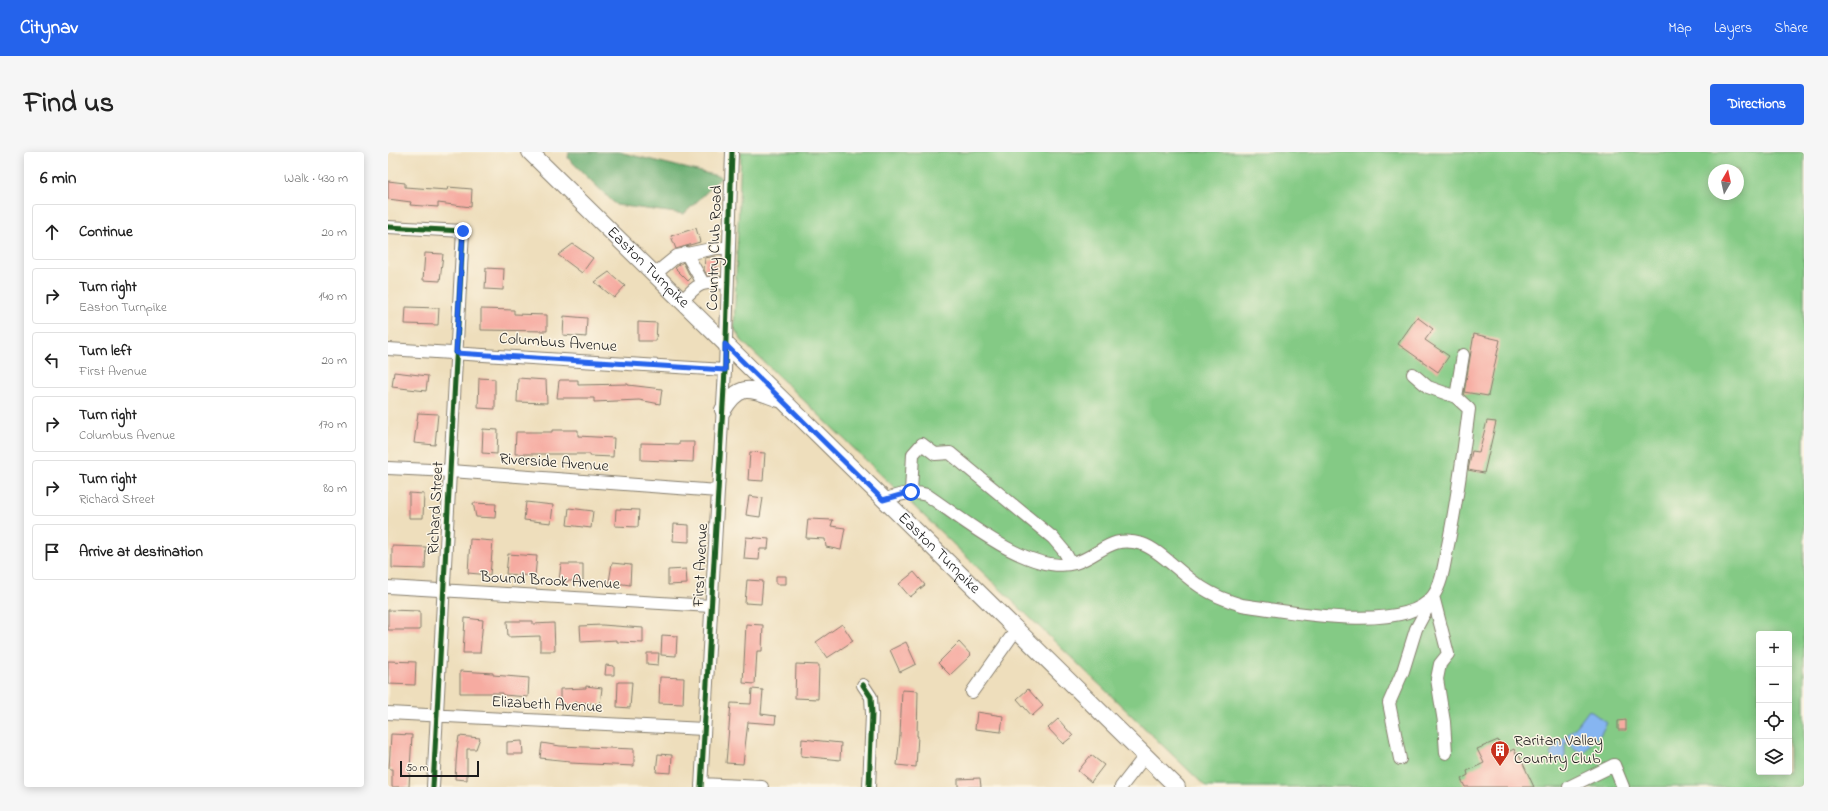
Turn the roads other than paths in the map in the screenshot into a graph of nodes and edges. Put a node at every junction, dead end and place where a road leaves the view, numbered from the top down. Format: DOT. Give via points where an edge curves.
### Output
graph roads {
  1 [pos="530,152"];
  2 [pos="732,152"];
  3 [pos="388,227"];
  4 [pos="728,248"];
  5 [pos="686,253"];
  6 [pos="655,274"];
  7 [pos="703,283"];
  8 [pos="727,283"];
  9 [pos="682,302"];
  10 [pos="725,344"];
  11 [pos="388,349"];
  12 [pos="456,353"];
  13 [pos="1463,355"];
  14 [pos="725,370"];
  15 [pos="1413,374"];
  16 [pos="1456,397"];
  17 [pos="782,400"];
  18 [pos="723,410"];
  19 [pos="388,468"];
  20 [pos="451,471"];
  21 [pos="718,491"];
  22 [pos="911,492"];
  23 [pos="883,500"];
  24 [pos="1071,563"];
  25 [pos="388,587"];
  26 [pos="444,590"];
  27 [pos="1433,596"];
  28 [pos="711,606"];
  29 [pos="1016,630"];
  30 [pos="863,685"];
  31 [pos="972,692"];
  32 [pos="388,713"];
  33 [pos="436,716"];
  34 [pos="704,729"];
  35 [pos="1446,753"];
  36 [pos="1145,756"];
  37 [pos="1400,759"];
  38 [pos="701,785"];
  39 [pos="432,787"];
  40 [pos="762,787"];
  41 [pos="869,787"];
  42 [pos="1121,787"];
  43 [pos="1177,787"];
  44 [pos="1569,787"];
  45 [pos="1623,787"];
  1 -- 6 [label="main road, Easton Turnpike"];
  2 -- 4 [label="street, Country Club Road"];
  3 -- 12 [label="street, Richard Street" via="463,231"];
  4 -- 5 [label="street"];
  4 -- 8 [label="street, Country Club Road"];
  5 -- 6 [label="street" via="677,256"];
  5 -- 7 [label="street"];
  6 -- 9 [label="main road, Easton Turnpike"];
  7 -- 8 [label="street"];
  7 -- 9 [label="street"];
  8 -- 10 [label="street, Country Club Road"];
  9 -- 10 [label="main road, Easton Turnpike"];
  10 -- 14 [label="street, First Avenue"];
  10 -- 17 [label="main road, Easton Turnpike"];
  11 -- 12 [label="street, Columbus Avenue"];
  12 -- 14 [label="street, Columbus Avenue"];
  12 -- 20 [label="street, Richard Street"];
  13 -- 16 [label="street"];
  14 -- 18 [label="street, First Avenue"];
  15 -- 16 [label="street" via="1428,387"];
  16 -- 27 [label="street" via="1470,409 1453,525 1443,570"];
  17 -- 18 [label="main road" via="750,390 741,391 731,398"];
  17 -- 23 [label="main road, Easton Turnpike"];
  18 -- 21 [label="street, First Avenue"];
  19 -- 20 [label="street, Riverside Avenue"];
  20 -- 21 [label="street, Riverside Avenue"];
  20 -- 26 [label="street, Richard Street"];
  21 -- 28 [label="street, First Avenue"];
  22 -- 23 [label="street"];
  22 -- 24 [label="street" via="927,495 1020,555 1036,561"];
  22 -- 24 [label="street" via="913,454 922,444 935,454 950,453 1053,538"];
  23 -- 29 [label="main road, Easton Turnpike"];
  24 -- 27 [label="street" via="1120,541 1143,544 1200,587 1230,601 1242,605 1359,619 1386,618 1400,614 1416,608"];
  25 -- 26 [label="street, Bound Brook Avenue"];
  26 -- 28 [label="street, Bound Brook Avenue"];
  26 -- 33 [label="street, Richard Street"];
  27 -- 35 [label="street" via="1448,654 1440,664 1437,679"];
  27 -- 37 [label="street" via="1416,629 1403,671 1389,703"];
  28 -- 34 [label="street, First Avenue"];
  29 -- 31 [label="street"];
  29 -- 36 [label="main road, Easton Turnpike"];
  30 -- 41 [label="street" via="871,697 872,714"];
  32 -- 33 [label="street, Elizabeth Avenue"];
  33 -- 34 [label="street, Elizabeth Avenue"];
  33 -- 39 [label="street, Richard Street"];
  34 -- 38 [label="street, First Avenue"];
  36 -- 42 [label="street"];
  36 -- 43 [label="main road, Easton Turnpike"];
  38 -- 40 [label="street"];
  44 -- 45 [label="street" via="1614,765"];
}
